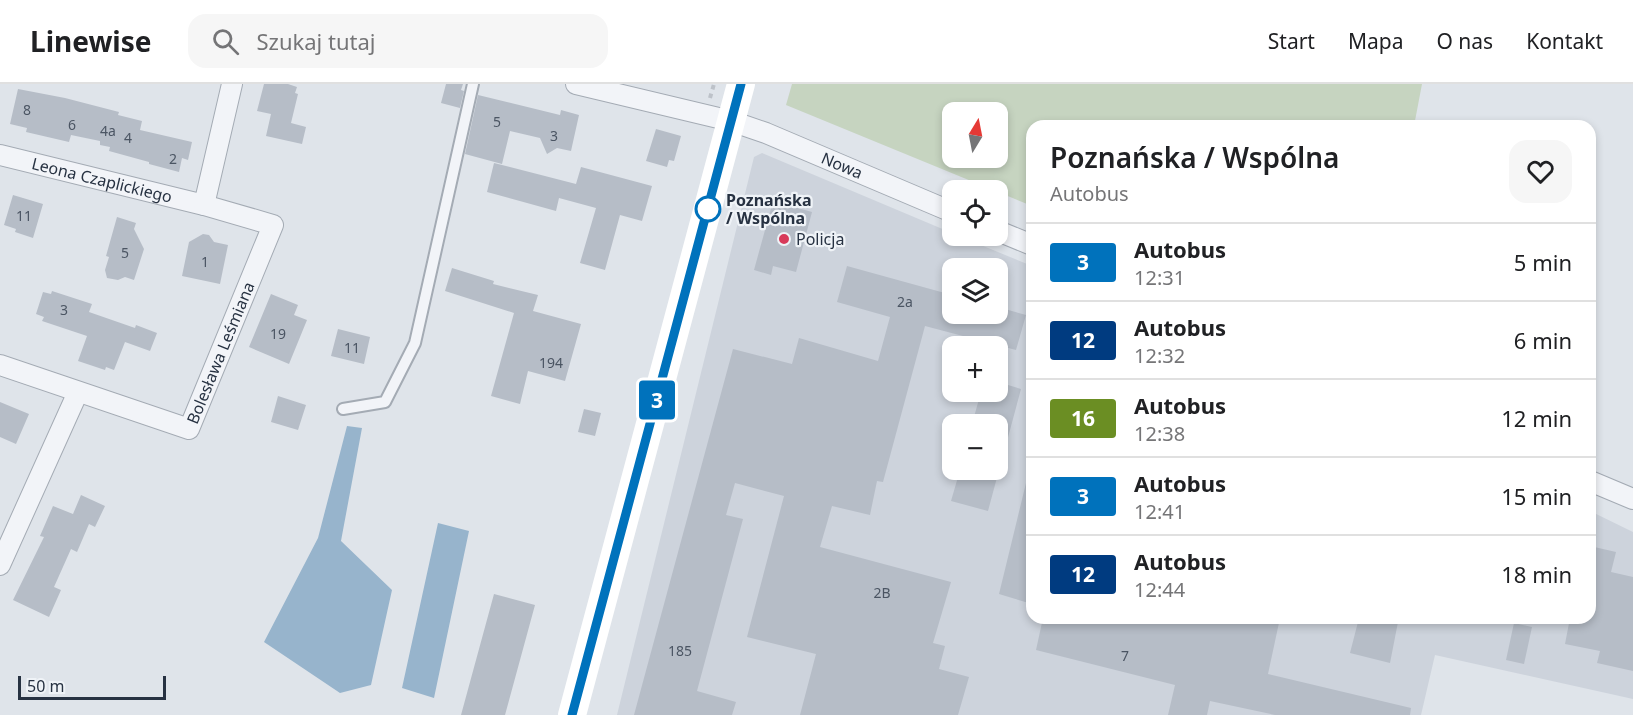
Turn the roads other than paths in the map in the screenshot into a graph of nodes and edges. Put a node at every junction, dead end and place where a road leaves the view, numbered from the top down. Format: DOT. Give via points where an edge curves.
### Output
graph roads {
  1 [pos="232,84"];
  2 [pos="473,84"];
  3 [pos="576,84"];
  4 [pos="741,84"];
  5 [pos="731,121"];
  6 [pos="0,155"];
  7 [pos="204,205"];
  8 [pos="942,208"];
  9 [pos="273,225"];
  10 [pos="1008,235"];
  11 [pos="1026,243"];
  12 [pos="0,365"];
  13 [pos="78,392"];
  14 [pos="343,409"];
  15 [pos="1596,484"];
  16 [pos="1633,499"];
  17 [pos="0,565"];
  18 [pos="572,715"];
  1 -- 7 [label="street"];
  2 -- 14 [label="lane" via="415,343 385,402"];
  3 -- 5 [label="street, Nowa"];
  4 -- 5 [label="main road"];
  5 -- 8 [label="street, Nowa"];
  5 -- 18 [label="main road"];
  6 -- 7 [label="street, Leona Czaplickiego"];
  7 -- 9 [label="street, Leona Czaplickiego"];
  9 -- 13 [label="street, Bolesława Leśmiana" via="189,429"];
  10 -- 11 [label="street"];
  12 -- 13 [label="street, Bolesława Leśmiana"];
  13 -- 17 [label="street"];
  15 -- 16 [label="street"];
}
